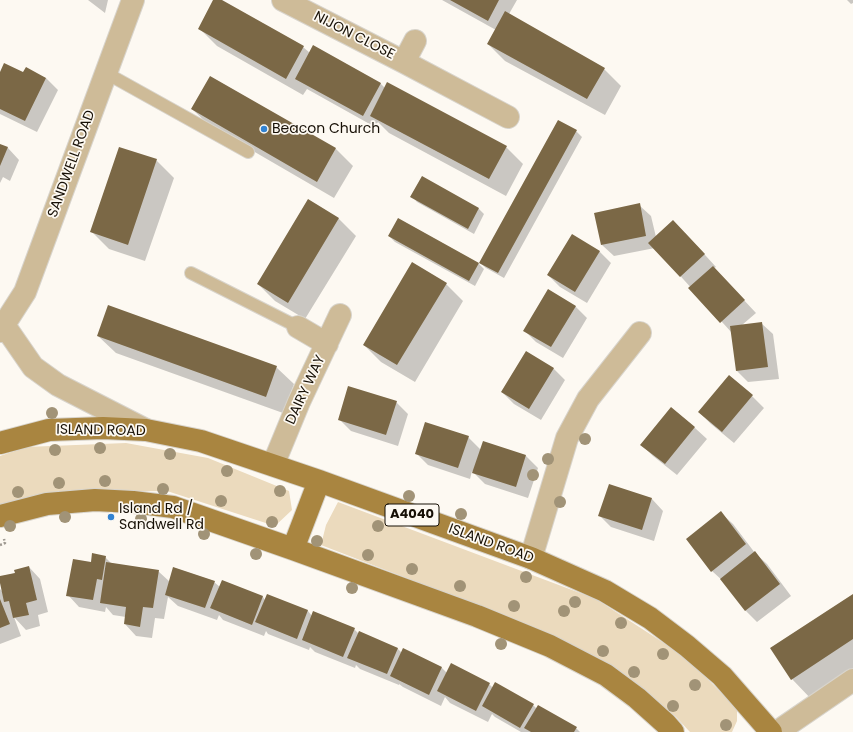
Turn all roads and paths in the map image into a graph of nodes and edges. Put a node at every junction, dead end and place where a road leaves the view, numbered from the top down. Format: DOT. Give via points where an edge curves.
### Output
graph roads {
  1 [pos="133,0"];
  2 [pos="283,0"];
  3 [pos="415,41"];
  4 [pos="404,62"];
  5 [pos="106,73"];
  6 [pos="508,117"];
  7 [pos="248,152"];
  8 [pos="191,273"];
  9 [pos="340,315"];
  10 [pos="298,327"];
  11 [pos="2,328"];
  12 [pos="640,333"];
  13 [pos="327,344"];
  14 [pos="146,430"];
  15 [pos="0,443"];
  16 [pos="273,465"];
  17 [pos="319,481"];
  18 [pos="0,516"];
  19 [pos="294,549"];
  20 [pos="531,558"];
  21 [pos="853,680"];
  22 [pos="673,732"];
  23 [pos="771,732"];
  24 [pos="777,732"];
  1 -- 5 [label="street, SANDWELL ROAD"];
  2 -- 4 [label="street, NIJON CLOSE"];
  3 -- 4 [label="street, NIJON CLOSE"];
  4 -- 6 [label="street, NIJON CLOSE"];
  5 -- 7 [label="lane"];
  5 -- 11 [label="street, SANDWELL ROAD" via="25,292"];
  8 -- 10 [label="lane"];
  9 -- 13 [label="street, DAIRY WAY"];
  10 -- 13 [label="street"];
  11 -- 14 [label="street, SANDWELL ROAD" via="33,367 58,385"];
  12 -- 20 [label="street" via="588,399 567,438"];
  13 -- 16 [label="street, DAIRY WAY"];
  14 -- 15 [label="main road, ISLAND ROAD / A4040" via="49,430"];
  14 -- 16 [label="main road, ISLAND ROAD / A4040" via="201,441"];
  16 -- 17 [label="main road, ISLAND ROAD / A4040"];
  17 -- 19 [label="main road"];
  17 -- 20 [label="main road, ISLAND ROAD / A4040"];
  18 -- 19 [label="main road" via="47,504 95,500 132,502 172,507"];
  19 -- 22 [label="main road" via="550,646 606,676 637,698"];
  20 -- 23 [label="main road, ISLAND ROAD / A4040" via="605,590 650,618 722,676"];
  21 -- 24 [label="street"];
}
